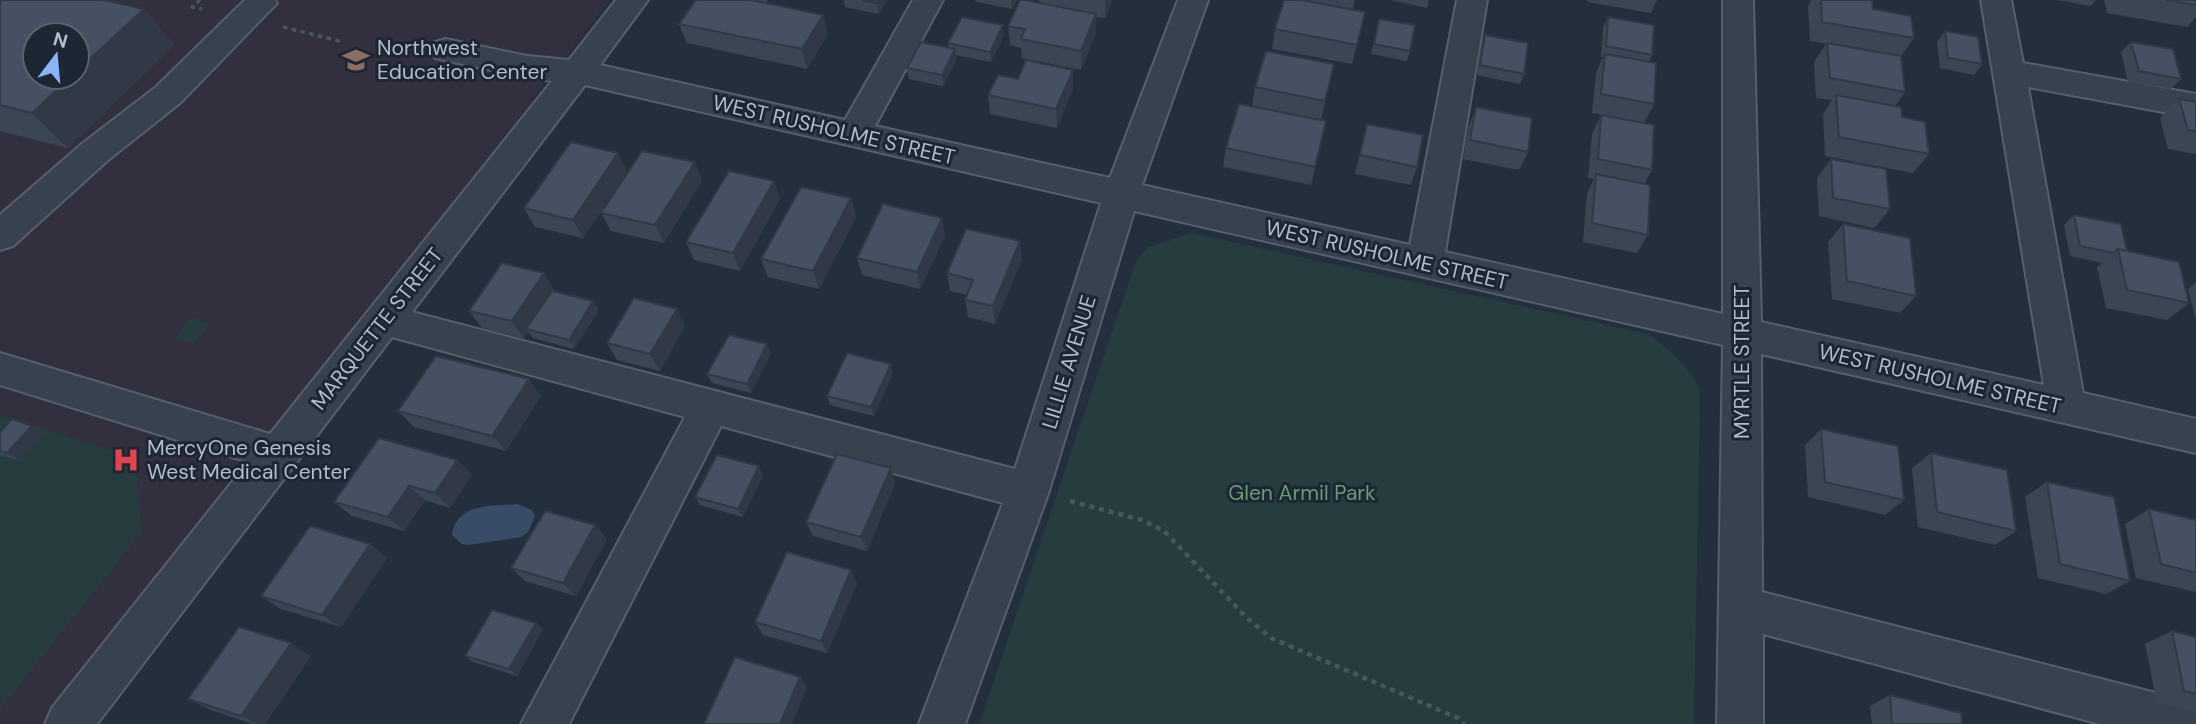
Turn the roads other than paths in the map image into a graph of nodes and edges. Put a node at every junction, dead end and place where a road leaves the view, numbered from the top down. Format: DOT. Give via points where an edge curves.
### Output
graph roads {
  1 [pos="249,0"];
  2 [pos="633,0"];
  3 [pos="928,0"];
  4 [pos="1194,0"];
  5 [pos="1472,0"];
  6 [pos="1738,0"];
  7 [pos="1996,0"];
  8 [pos="446,50"];
  9 [pos="578,72"];
  10 [pos="2008,72"];
  11 [pos="2196,106"];
  12 [pos="853,136"];
  13 [pos="1121,195"];
  14 [pos="0,236"];
  15 [pos="1426,263"];
  16 [pos="385,320"];
  17 [pos="1742,334"];
  18 [pos="0,369"];
  19 [pos="710,406"];
  20 [pos="2063,406"];
  21 [pos="2196,436"];
  22 [pos="279,454"];
  23 [pos="1028,491"];
  24 [pos="1742,608"];
  25 [pos="68,724"];
  26 [pos="544,724"];
  27 [pos="942,724"];
  28 [pos="1740,724"];
  29 [pos="2187,724"];
  1 -- 14 [label="street" via="261,3 207,59"];
  2 -- 9 [label="street, MARQUETTE STREET"];
  3 -- 12 [label="street"];
  4 -- 13 [label="street, LILLIE AVENUE"];
  5 -- 15 [label="street"];
  6 -- 17 [label="street, MYRTLE STREET"];
  7 -- 10 [label="street"];
  8 -- 9 [label="street, WEST RUSHOLME STREET"];
  9 -- 12 [label="street, WEST RUSHOLME STREET"];
  9 -- 16 [label="street, MARQUETTE STREET"];
  10 -- 11 [label="street"];
  10 -- 20 [label="street" via="2063,384"];
  12 -- 13 [label="street, WEST RUSHOLME STREET"];
  13 -- 15 [label="street, WEST RUSHOLME STREET"];
  13 -- 23 [label="street, LILLIE AVENUE"];
  15 -- 17 [label="street, WEST RUSHOLME STREET"];
  16 -- 19 [label="street"];
  16 -- 22 [label="street, MARQUETTE STREET"];
  17 -- 20 [label="street, WEST RUSHOLME STREET"];
  17 -- 24 [label="street, MYRTLE STREET"];
  18 -- 22 [label="street"];
  19 -- 23 [label="street"];
  19 -- 26 [label="street"];
  20 -- 21 [label="street, WEST RUSHOLME STREET"];
  22 -- 25 [label="street, MARQUETTE STREET"];
  23 -- 27 [label="street, LILLIE AVENUE"];
  24 -- 28 [label="street, MYRTLE STREET"];
  24 -- 29 [label="street"];
}
